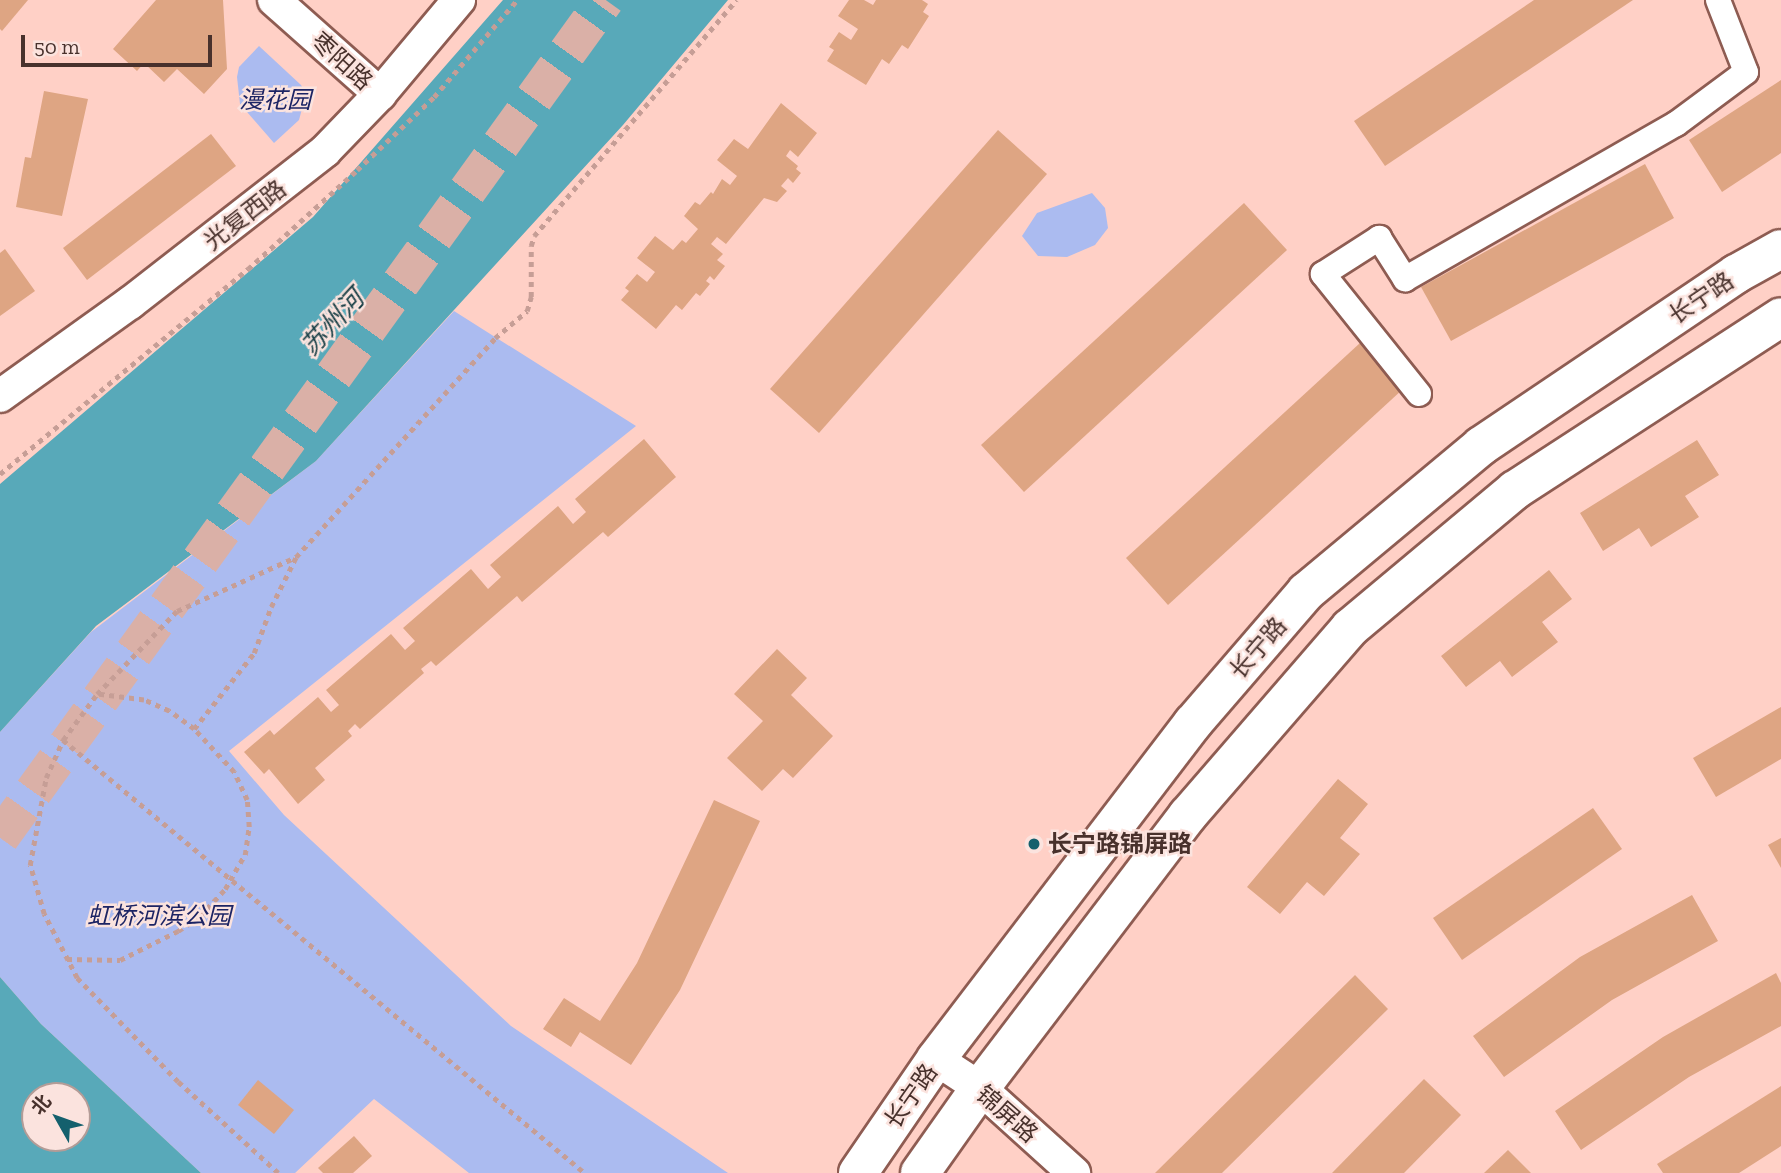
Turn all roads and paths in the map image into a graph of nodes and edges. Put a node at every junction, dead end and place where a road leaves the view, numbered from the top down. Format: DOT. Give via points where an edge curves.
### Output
graph roads {
  1 [pos="274,0"];
  2 [pos="458,0"];
  3 [pos="517,0"];
  4 [pos="736,0"];
  5 [pos="1718,0"];
  6 [pos="380,94"];
  7 [pos="1781,248"];
  8 [pos="1781,317"];
  9 [pos="1419,394"];
  10 [pos="0,396"];
  11 [pos="0,474"];
  12 [pos="296,557"];
  13 [pos="97,694"];
  14 [pos="194,729"];
  15 [pos="63,740"];
  16 [pos="68,959"];
  17 [pos="936,1059"];
  18 [pos="980,1088"];
  19 [pos="278,1173"];
  20 [pos="585,1173"];
  21 [pos="858,1173"];
  22 [pos="920,1173"];
  23 [pos="1074,1173"];
  1 -- 6 [label="street, 枣阳路"];
  2 -- 6 [label="street, 光复西路"];
  3 -- 11 [label="path" via="434,97 357,170 248,269"];
  4 -- 12 [label="path" via="534,236 527,311 487,347"];
  5 -- 9 [label="street" via="1746,72 1676,124 1405,279 1379,238 1324,274"];
  6 -- 10 [label="street, 光复西路" via="325,151 222,234"];
  7 -- 17 [label="main road, 长宁路" via="1481,446 1306,592 1193,723"];
  8 -- 18 [label="main road" via="1514,490 1350,628 1188,815"];
  12 -- 13 [label="path" via="177,611"];
  12 -- 14 [label="path" via="254,653"];
  13 -- 14 [label="path" via="144,700"];
  13 -- 15 [label="path"];
  14 -- 16 [label="path" via="234,772 247,800 246,855 225,889 178,931 120,960"];
  15 -- 16 [label="path" via="46,778 30,865 44,914"];
  15 -- 20 [label="path"];
  16 -- 19 [label="path" via="77,978 178,1082"];
  17 -- 18 [label="street, 锦屏路"];
  17 -- 21 [label="main road, 长宁路"];
  18 -- 22 [label="main road"];
  18 -- 23 [label="street, 锦屏路"];
}
